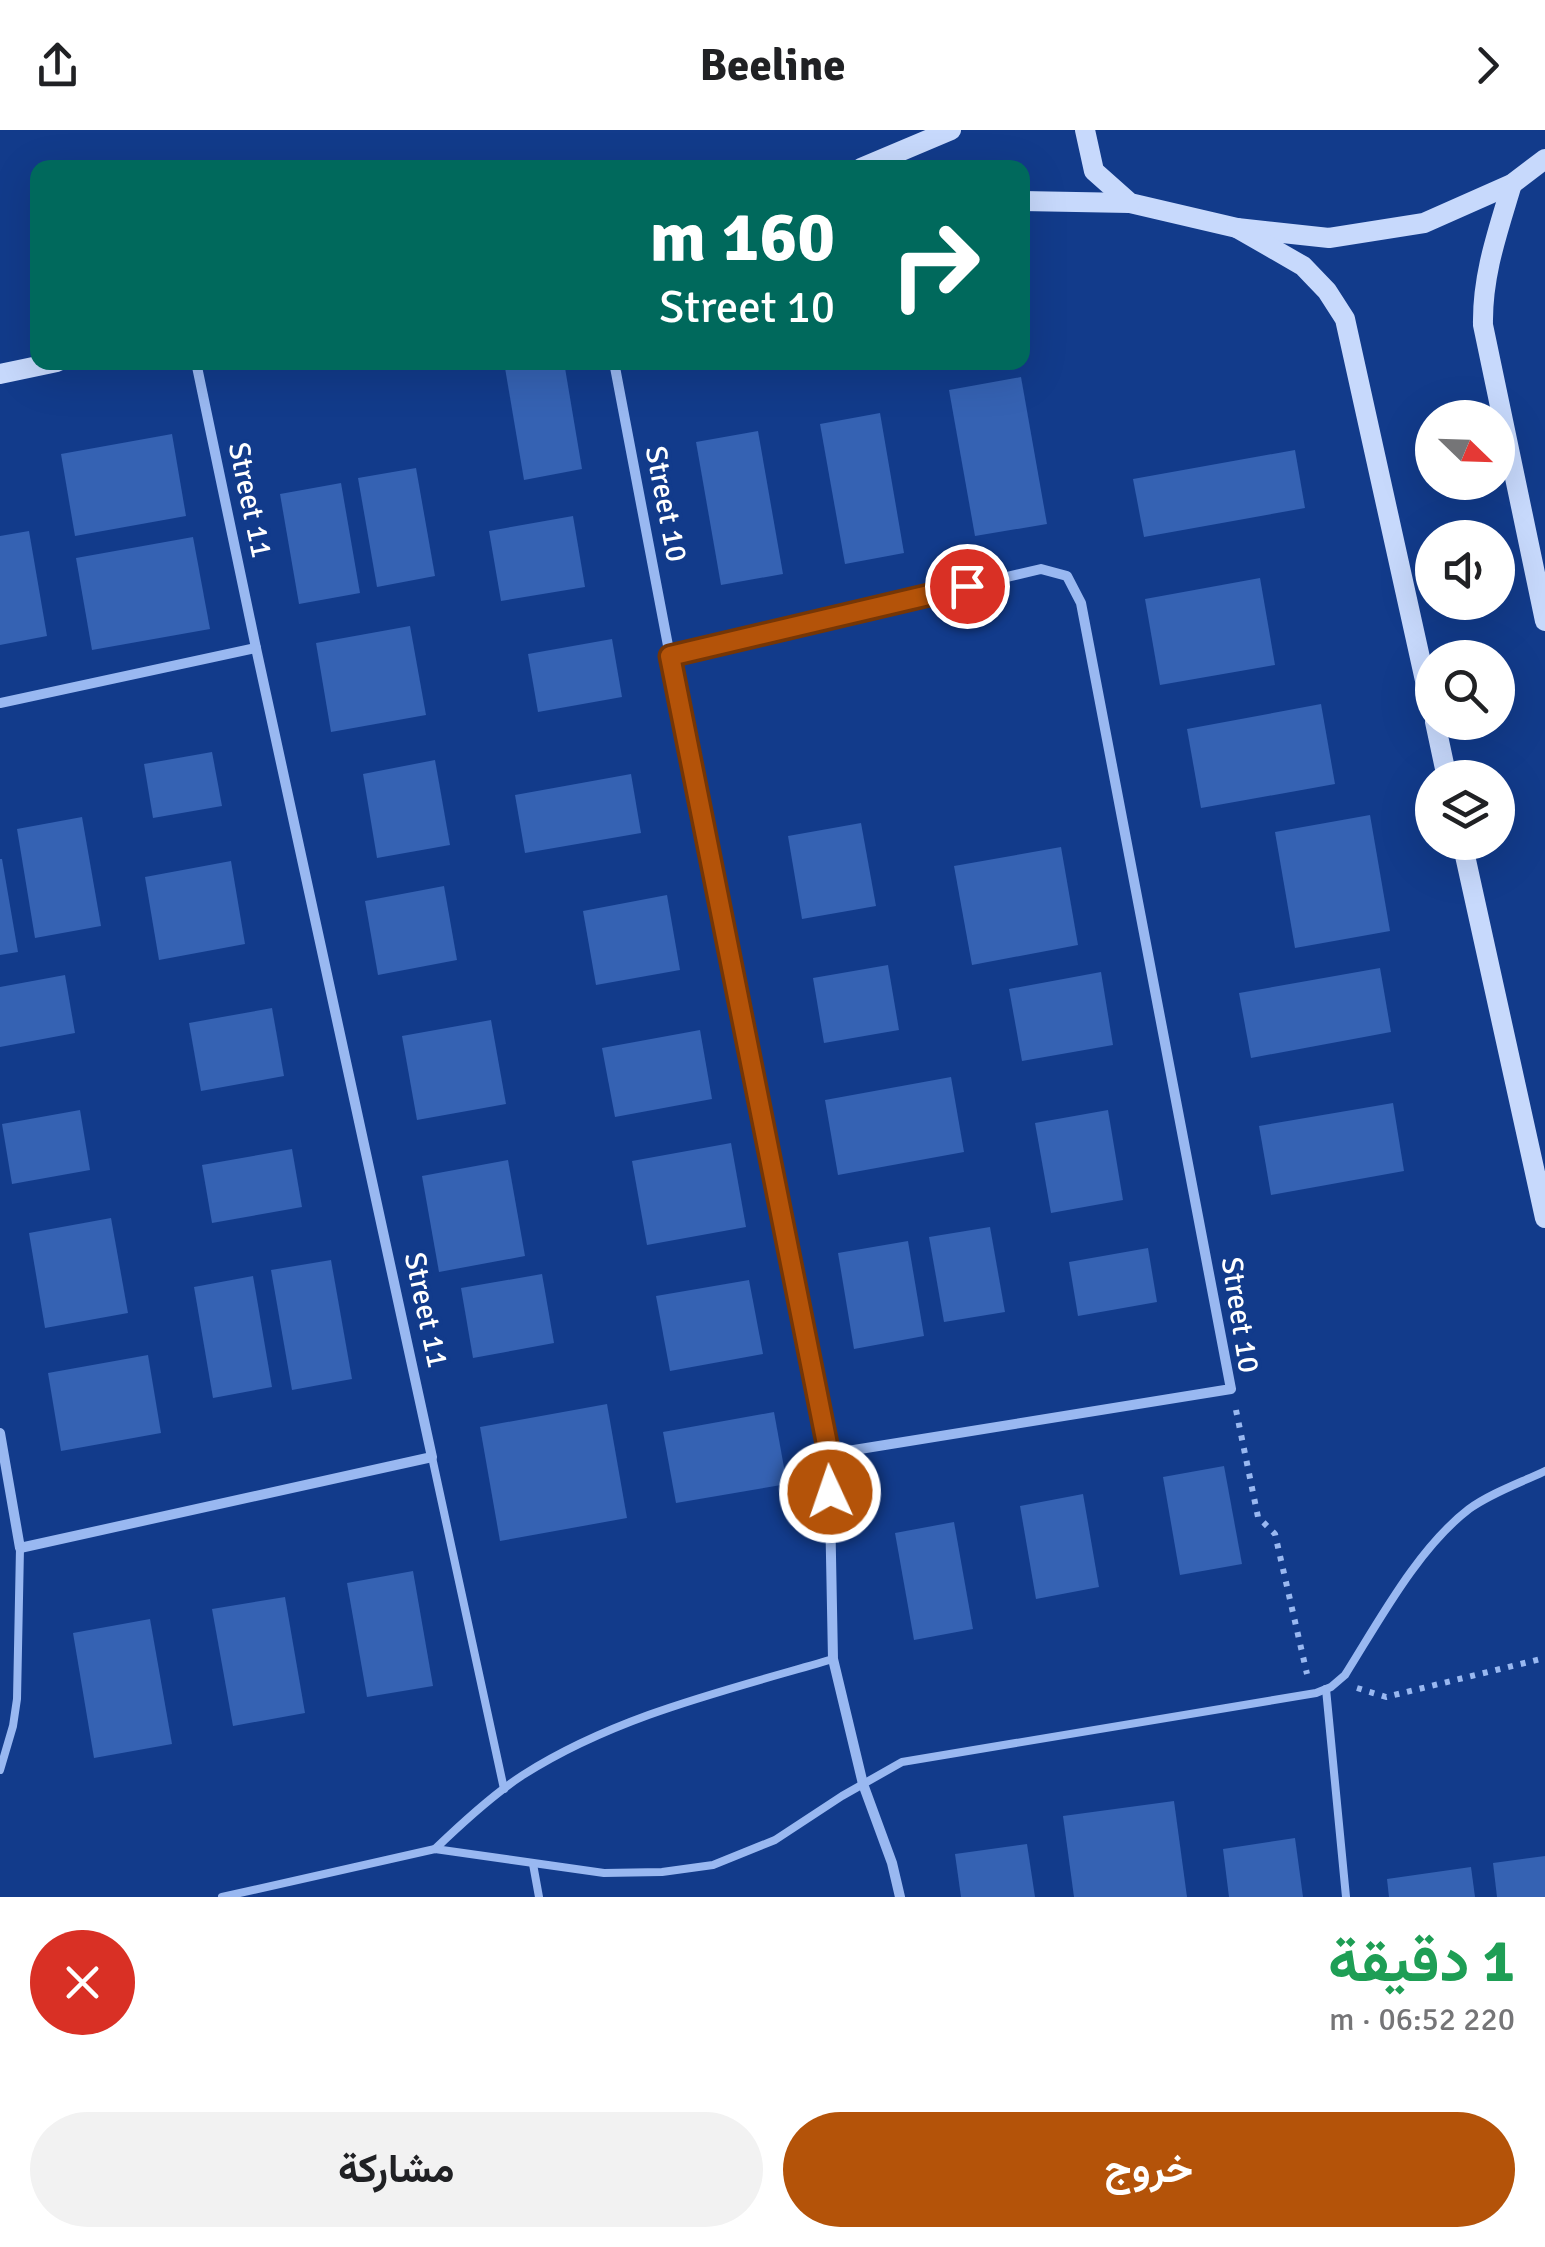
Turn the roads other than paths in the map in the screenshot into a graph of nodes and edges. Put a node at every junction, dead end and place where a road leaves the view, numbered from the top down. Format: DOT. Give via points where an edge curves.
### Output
graph roads {
  1 [pos="952,130"];
  2 [pos="1085,130"];
  3 [pos="1545,159"];
  4 [pos="880,160"];
  5 [pos="1512,184"];
  6 [pos="1030,200"];
  7 [pos="1130,203"];
  8 [pos="1237,228"];
  9 [pos="30,368"];
  10 [pos="198,370"];
  11 [pos="616,370"];
  12 [pos="0,374"];
  13 [pos="1545,620"];
  14 [pos="1416,640"];
  15 [pos="256,648"];
  16 [pos="670,656"];
  17 [pos="0,703"];
  18 [pos="1466,860"];
  19 [pos="1545,1218"];
  20 [pos="0,1433"];
  21 [pos="829,1454"];
  22 [pos="432,1457"];
  23 [pos="1545,1471"];
  24 [pos="20,1548"];
  25 [pos="833,1658"];
  26 [pos="1326,1689"];
  27 [pos="0,1770"];
  28 [pos="864,1784"];
  29 [pos="504,1789"];
  30 [pos="435,1849"];
  31 [pos="534,1864"];
  32 [pos="222,1897"];
  33 [pos="539,1897"];
  34 [pos="900,1897"];
  35 [pos="1346,1897"];
  1 -- 4 [label="street"];
  2 -- 7 [label="street" via="1094,171"];
  3 -- 5 [label="street"];
  5 -- 8 [label="street" via="1424,223 1329,238"];
  5 -- 13 [label="street" via="1486,272 1484,325"];
  6 -- 7 [label="street"];
  7 -- 8 [label="street"];
  8 -- 14 [label="street" via="1303,266 1345,318"];
  9 -- 12 [label="street"];
  10 -- 15 [label="street, Street 11"];
  11 -- 16 [label="street, Street 10"];
  15 -- 17 [label="street"];
  15 -- 22 [label="street, Street 11"];
  16 -- 21 [label="street, Street 10"];
  16 -- 21 [label="street, Street 10" via="1042,569 1068,576 1081,602 1231,1389"];
  18 -- 19 [label="street"];
  20 -- 24 [label="street"];
  21 -- 25 [label="street"];
  22 -- 24 [label="street"];
  22 -- 29 [label="lane"];
  23 -- 26 [label="lane" via="1470,1508 1423,1554 1345,1675"];
  24 -- 27 [label="lane" via="18,1699"];
  25 -- 28 [label="street"];
  25 -- 29 [label="lane" via="662,1709 568,1749"];
  26 -- 28 [label="lane" via="902,1762"];
  26 -- 35 [label="lane"];
  28 -- 31 [label="lane" via="775,1840 712,1865 633,1874"];
  28 -- 34 [label="street"];
  29 -- 30 [label="lane"];
  30 -- 31 [label="lane"];
  30 -- 32 [label="lane"];
  31 -- 33 [label="lane"];
}
